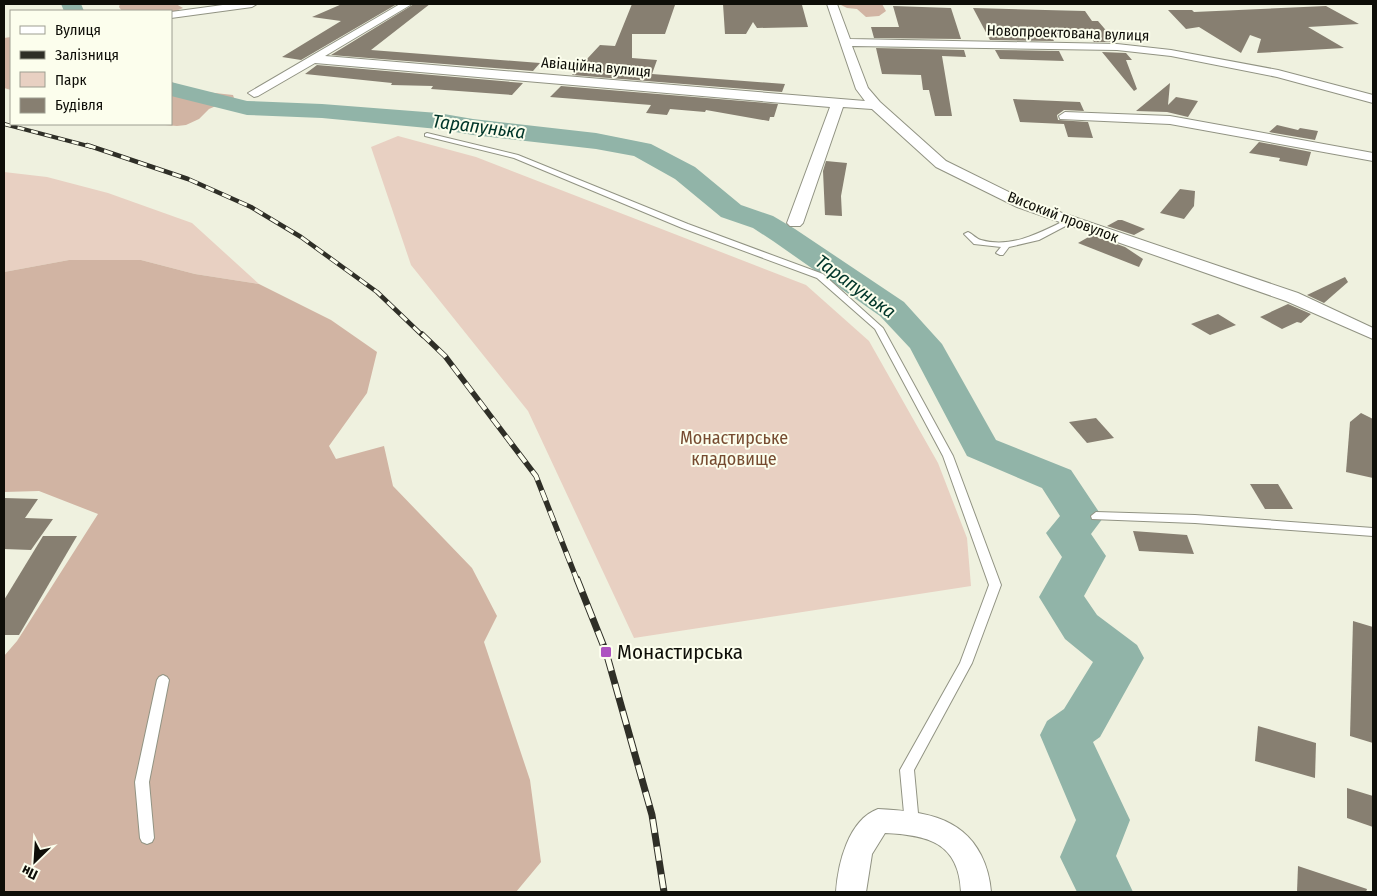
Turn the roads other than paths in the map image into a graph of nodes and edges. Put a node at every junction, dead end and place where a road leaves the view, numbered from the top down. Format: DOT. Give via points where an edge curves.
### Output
graph roads {
  1 [pos="252,4"];
  2 [pos="407,4"];
  3 [pos="832,4"];
  4 [pos="172,15"];
  5 [pos="846,42"];
  6 [pos="314,59"];
  7 [pos="254,93"];
  8 [pos="1373,99"];
  9 [pos="838,104"];
  10 [pos="875,105"];
  11 [pos="1065,116"];
  12 [pos="427,135"];
  13 [pos="1373,157"];
  14 [pos="1071,221"];
  15 [pos="795,223"];
  16 [pos="968,234"];
  17 [pos="1006,245"];
  18 [pos="1000,253"];
  19 [pos="1373,334"];
  20 [pos="1096,516"];
  21 [pos="1373,532"];
  22 [pos="163,680"];
  23 [pos="912,824"];
  24 [pos="147,838"];
  25 [pos="851,892"];
  26 [pos="976,892"];
  1 -- 4 [label="street"];
  2 -- 6 [label="street"];
  3 -- 5 [label="street, Високий провулок"];
  5 -- 8 [label="street, Новопроектована вулиця" via="1117,47 1170,53 1278,74"];
  5 -- 10 [label="street, Високий провулок" via="862,89"];
  6 -- 7 [label="street"];
  6 -- 9 [label="street, Авіаційна вулиця"];
  9 -- 10 [label="street, Авіаційна вулиця"];
  9 -- 15 [label="street"];
  10 -- 14 [label="street, Високий провулок" via="941,164 1022,204"];
  11 -- 13 [label="street" via="1170,120"];
  12 -- 23 [label="lane" via="516,156 685,226 820,276 879,328 948,456 995,585 966,663 907,770"];
  14 -- 17 [label="lane" via="1036,238"];
  14 -- 19 [label="street, Високий провулок" via="1292,297"];
  16 -- 17 [label="lane" via="977,242"];
  17 -- 18 [label="lane"];
  20 -- 21 [label="lane" via="1195,519"];
  22 -- 24 [label="lane" via="142,782"];
  23 -- 25 [label="street" via="878,821 867,832 852,869"];
  23 -- 26 [label="street" via="941,832 967,853 977,882"];
}
